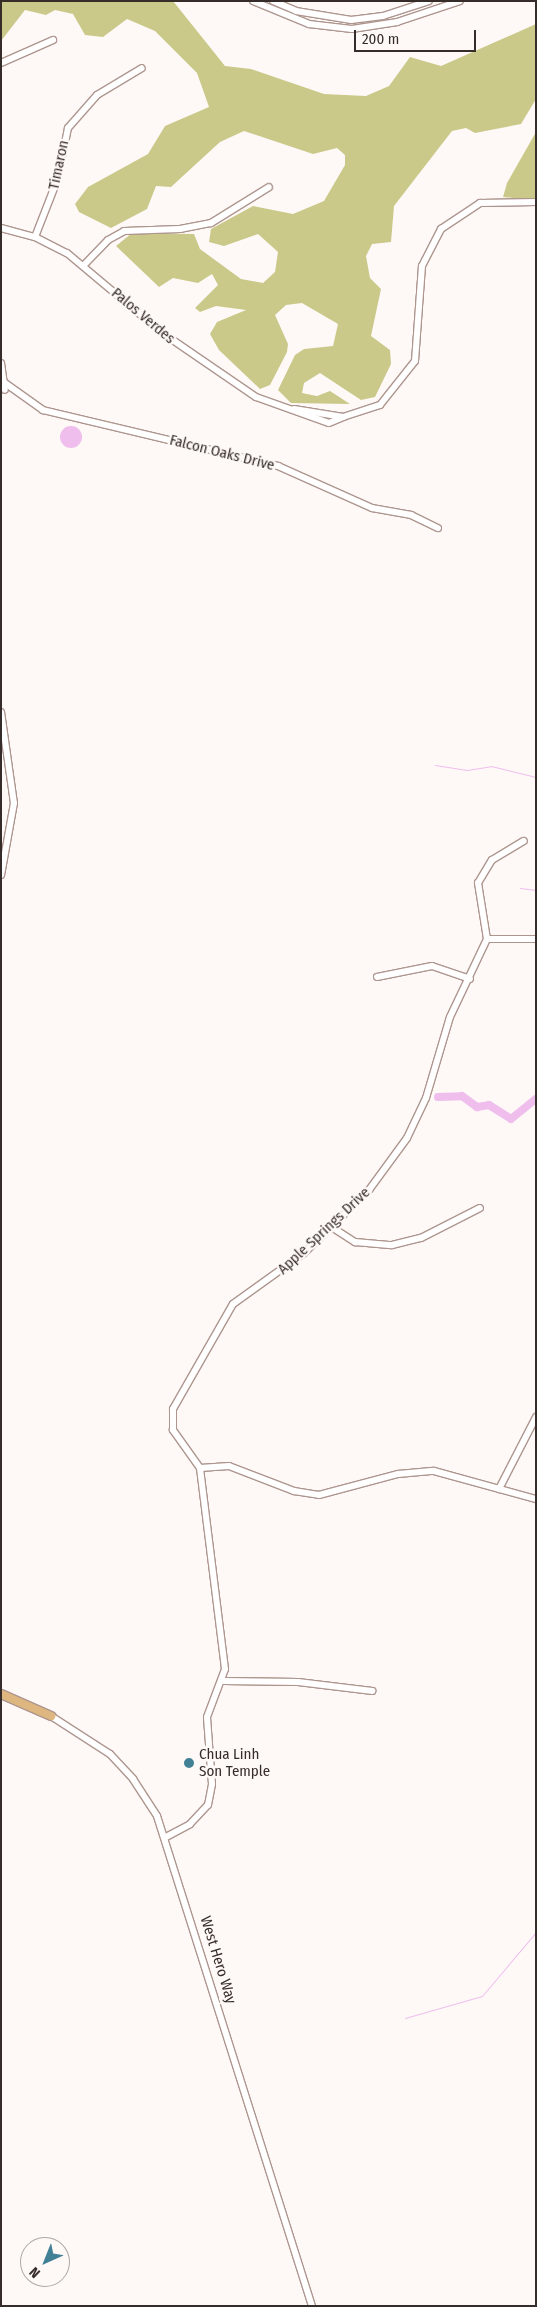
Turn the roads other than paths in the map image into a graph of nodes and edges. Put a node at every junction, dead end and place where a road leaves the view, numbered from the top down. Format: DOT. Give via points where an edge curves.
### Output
graph roads {
  1 [pos="253,1"];
  2 [pos="274,1"];
  3 [pos="429,1"];
  4 [pos="460,1"];
  5 [pos="270,10"];
  6 [pos="53,40"];
  7 [pos="1,63"];
  8 [pos="142,68"];
  9 [pos="269,187"];
  10 [pos="536,202"];
  11 [pos="1,228"];
  12 [pos="35,237"];
  13 [pos="83,266"];
  14 [pos="1,362"];
  15 [pos="438,528"];
  16 [pos="1,712"];
  17 [pos="524,841"];
  18 [pos="1,875"];
  19 [pos="536,938"];
  20 [pos="487,939"];
  21 [pos="377,976"];
  22 [pos="470,979"];
  23 [pos="480,1208"];
  24 [pos="330,1226"];
  25 [pos="536,1417"];
  26 [pos="200,1468"];
  27 [pos="499,1489"];
  28 [pos="536,1499"];
  29 [pos="224,1681"];
  30 [pos="372,1691"];
  31 [pos="1,1694"];
  32 [pos="51,1716"];
  33 [pos="166,1837"];
  34 [pos="312,2306"];
  1 -- 5 [label="street"];
  2 -- 3 [label="street" via="296,12 351,20 383,16"];
  2 -- 5 [label="street"];
  4 -- 5 [label="street" via="397,22 352,29 309,24"];
  6 -- 7 [label="street"];
  8 -- 12 [label="street, Timaron" via="98,95 68,128 58,178"];
  9 -- 13 [label="street" via="211,223 180,229 124,231 108,240"];
  10 -- 13 [label="street, Palos Verdes" via="480,203 442,229 422,266 418,346 413,367 380,405 343,417 284,408 256,397 199,361"];
  11 -- 12 [label="street, Palos Verdes"];
  12 -- 13 [label="street, Palos Verdes"];
  14 -- 15 [label="street, Falcon Oaks Drive" via="5,387 43,410 278,466 372,508 411,515"];
  16 -- 18 [label="street" via="14,804"];
  17 -- 20 [label="street" via="492,860 478,883"];
  19 -- 20 [label="street"];
  20 -- 22 [label="street, Apple Springs Drive"];
  21 -- 22 [label="street" via="432,966"];
  22 -- 24 [label="street, Apple Springs Drive" via="450,1018 415,1126 369,1190"];
  23 -- 24 [label="street" via="421,1238 392,1245 355,1242"];
  24 -- 26 [label="street, Apple Springs Drive" via="280,1274 240,1296 220,1322 171,1420 173,1430"];
  25 -- 27 [label="street"];
  26 -- 27 [label="street" via="229,1466 313,1494 426,1470"];
  26 -- 29 [label="street, Apple Springs Drive" via="224,1648"];
  27 -- 28 [label="street"];
  29 -- 30 [label="street" via="298,1682"];
  29 -- 33 [label="street, Apple Springs Drive" via="207,1717 212,1784 208,1805 190,1824"];
  31 -- 32 [label="main road, West Hero Way"];
  32 -- 33 [label="street, West Hero Way" via="96,1742 122,1766 152,1806"];
  33 -- 34 [label="street, West Hero Way"];
}
